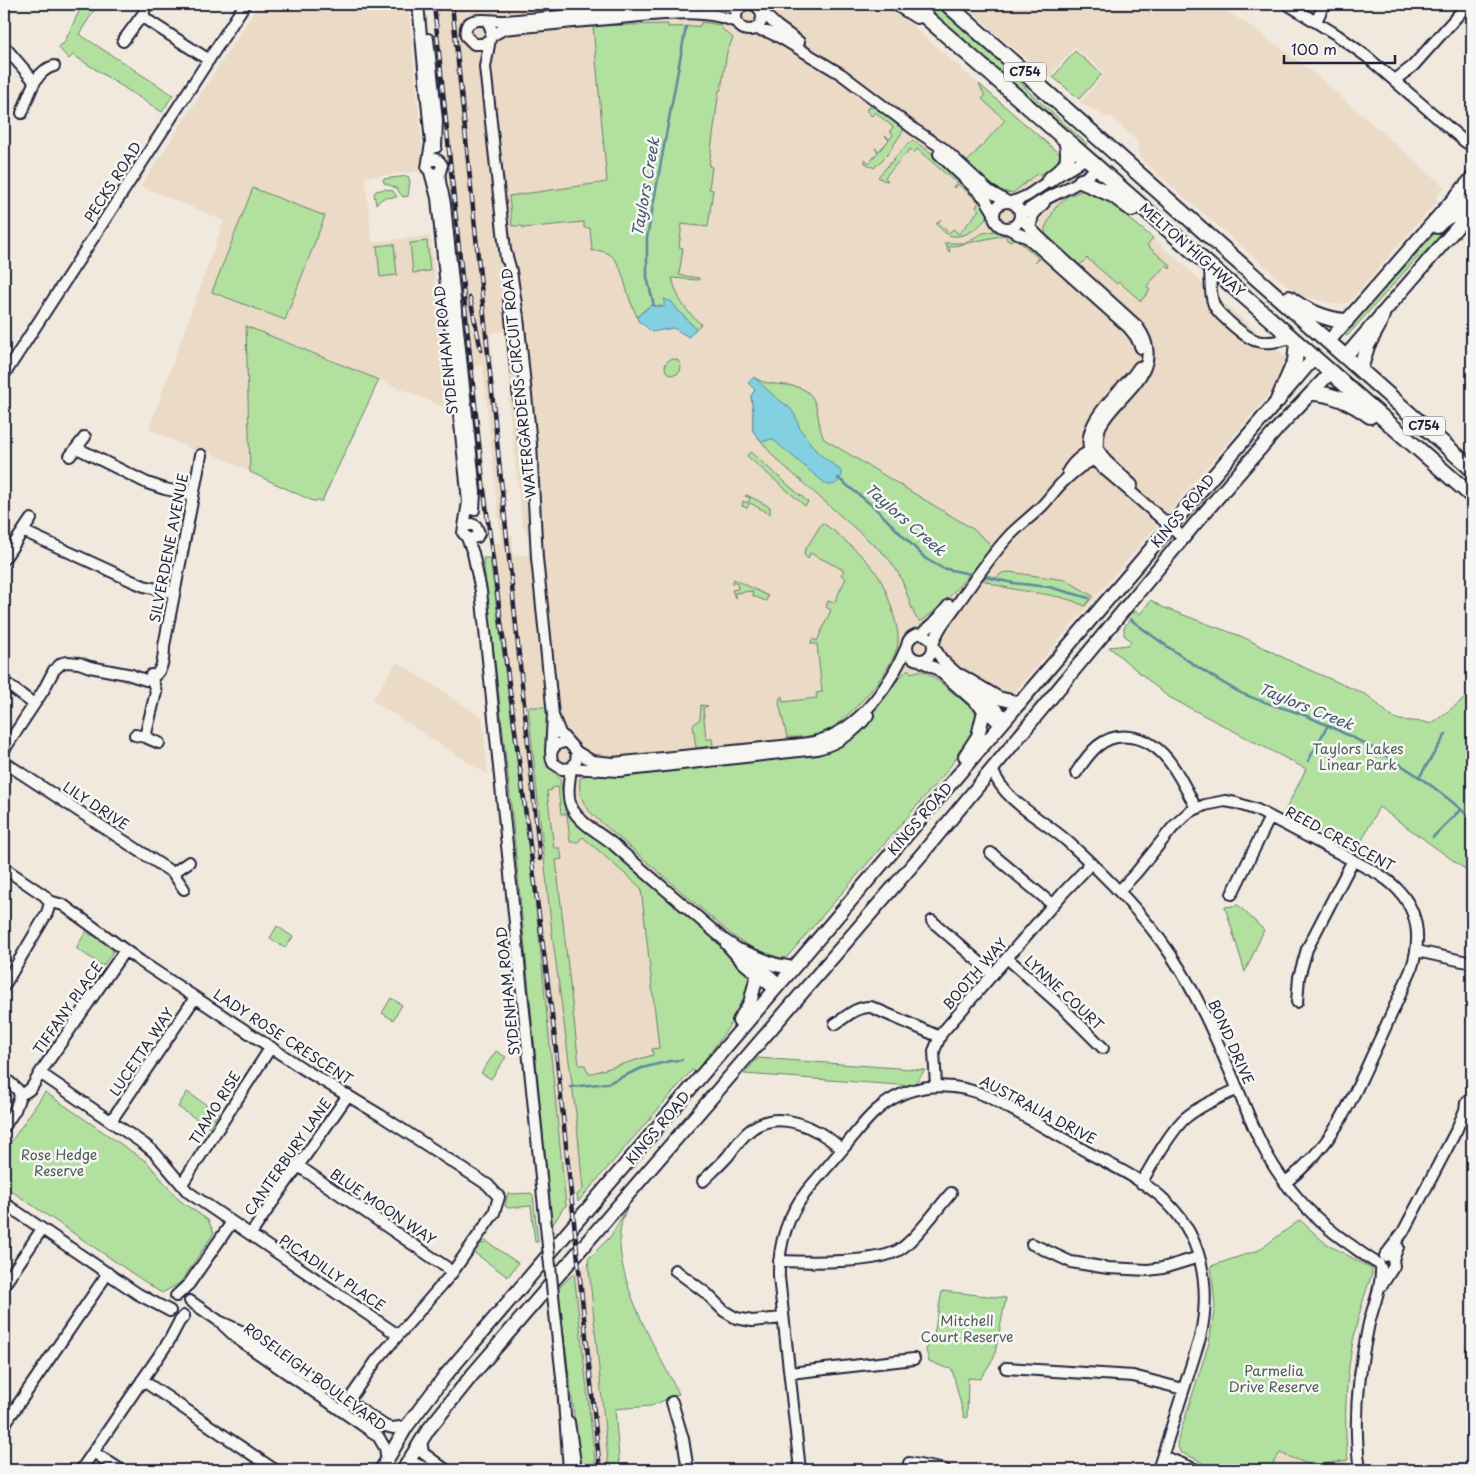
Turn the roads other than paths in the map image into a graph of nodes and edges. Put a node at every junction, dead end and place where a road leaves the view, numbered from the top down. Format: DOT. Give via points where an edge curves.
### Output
graph roads {
  1 [pos="147,4"];
  2 [pos="246,4"];
  3 [pos="418,4"];
  4 [pos="424,4"];
  5 [pos="692,4"];
  6 [pos="898,4"];
  7 [pos="911,4"];
  8 [pos="947,4"];
  9 [pos="1287,4"];
  10 [pos="1323,4"];
  11 [pos="1468,4"];
  12 [pos="741,6"];
  13 [pos="707,7"];
  14 [pos="761,8"];
  15 [pos="668,10"];
  16 [pos="143,14"];
  17 [pos="485,20"];
  18 [pos="1313,21"];
  19 [pos="738,23"];
  20 [pos="755,29"];
  21 [pos="490,37"];
  22 [pos="949,37"];
  23 [pos="123,41"];
  24 [pos="474,44"];
  25 [pos="4,46"];
  26 [pos="209,60"];
  27 [pos="820,60"];
  28 [pos="54,66"];
  29 [pos="485,67"];
  30 [pos="428,70"];
  31 [pos="34,81"];
  32 [pos="1398,83"];
  33 [pos="22,113"];
  34 [pos="915,130"];
  35 [pos="1066,139"];
  36 [pos="1468,143"];
  37 [pos="1107,145"];
  38 [pos="1472,152"];
  39 [pos="1086,157"];
  40 [pos="1097,167"];
  41 [pos="1472,178"];
  42 [pos="1049,180"];
  43 [pos="1080,181"];
  44 [pos="1052,196"];
  45 [pos="1472,200"];
  46 [pos="1009,202"];
  47 [pos="1449,204"];
  48 [pos="994,213"];
  49 [pos="1020,217"];
  50 [pos="1469,219"];
  51 [pos="1007,228"];
  52 [pos="1030,229"];
  53 [pos="1175,235"];
  54 [pos="1210,266"];
  55 [pos="1392,269"];
  56 [pos="1256,278"];
  57 [pos="1382,315"];
  58 [pos="1346,321"];
  59 [pos="1295,340"];
  60 [pos="1328,342"];
  61 [pos="1345,356"];
  62 [pos="1314,358"];
  63 [pos="1360,370"];
  64 [pos="1331,372"];
  65 [pos="4,375"];
  66 [pos="1313,393"];
  67 [pos="1278,400"];
  68 [pos="85,437"];
  69 [pos="1094,453"];
  70 [pos="201,456"];
  71 [pos="1472,468"];
  72 [pos="193,495"];
  73 [pos="1472,496"];
  74 [pos="31,519"];
  75 [pos="1172,523"];
  76 [pos="23,531"];
  77 [pos="1186,535"];
  78 [pos="4,559"];
  79 [pos="968,587"];
  80 [pos="174,593"];
  81 [pos="922,634"];
  82 [pos="907,646"];
  83 [pos="934,646"];
  84 [pos="919,661"];
  85 [pos="961,676"];
  86 [pos="151,677"];
  87 [pos="891,680"];
  88 [pos="4,682"];
  89 [pos="877,697"];
  90 [pos="35,703"];
  91 [pos="1020,703"];
  92 [pos="984,711"];
  93 [pos="553,715"];
  94 [pos="1004,722"];
  95 [pos="1018,736"];
  96 [pos="567,742"];
  97 [pos="159,743"];
  98 [pos="4,750"];
  99 [pos="551,752"];
  100 [pos="577,752"];
  101 [pos="4,762"];
  102 [pos="555,766"];
  103 [pos="572,768"];
  104 [pos="992,768"];
  105 [pos="1076,773"];
  106 [pos="981,782"];
  107 [pos="946,788"];
  108 [pos="1004,790"];
  109 [pos="569,797"];
  110 [pos="1196,808"];
  111 [pos="1270,817"];
  112 [pos="990,853"];
  113 [pos="1353,860"];
  114 [pos="189,862"];
  115 [pos="1088,862"];
  116 [pos="4,868"];
  117 [pos="173,873"];
  118 [pos="184,890"];
  119 [pos="1119,891"];
  120 [pos="1232,894"];
  121 [pos="50,904"];
  122 [pos="1052,905"];
  123 [pos="932,920"];
  124 [pos="723,939"];
  125 [pos="125,950"];
  126 [pos="741,951"];
  127 [pos="1417,951"];
  128 [pos="1007,958"];
  129 [pos="1472,963"];
  130 [pos="793,968"];
  131 [pos="7,974"];
  132 [pos="993,974"];
  133 [pos="757,976"];
  134 [pos="4,986"];
  135 [pos="777,987"];
  136 [pos="195,998"];
  137 [pos="1297,1002"];
  138 [pos="794,1003"];
  139 [pos="835,1024"];
  140 [pos="940,1037"];
  141 [pos="272,1047"];
  142 [pos="1103,1048"];
  143 [pos="716,1060"];
  144 [pos="37,1078"];
  145 [pos="6,1079"];
  146 [pos="936,1086"];
  147 [pos="1238,1089"];
  148 [pos="23,1092"];
  149 [pos="348,1096"];
  150 [pos="1471,1104"];
  151 [pos="111,1121"];
  152 [pos="4,1127"];
  153 [pos="842,1149"];
  154 [pos="298,1165"];
  155 [pos="703,1181"];
  156 [pos="1141,1182"];
  157 [pos="1285,1183"];
  158 [pos="182,1184"];
  159 [pos="951,1193"];
  160 [pos="4,1203"];
  161 [pos="232,1222"];
  162 [pos="42,1229"];
  163 [pos="251,1234"];
  164 [pos="1032,1244"];
  165 [pos="1199,1257"];
  166 [pos="779,1261"];
  167 [pos="1386,1262"];
  168 [pos="675,1270"];
  169 [pos="108,1273"];
  170 [pos="452,1273"];
  171 [pos="189,1284"];
  172 [pos="4,1285"];
  173 [pos="174,1297"];
  174 [pos="189,1300"];
  175 [pos="154,1302"];
  176 [pos="204,1311"];
  177 [pos="172,1312"];
  178 [pos="186,1315"];
  179 [pos="783,1318"];
  180 [pos="175,1329"];
  181 [pos="398,1335"];
  182 [pos="914,1359"];
  183 [pos="1006,1368"];
  184 [pos="790,1373"];
  185 [pos="142,1380"];
  186 [pos="563,1387"];
  187 [pos="1183,1389"];
  188 [pos="672,1402"];
  189 [pos="345,1406"];
  190 [pos="4,1425"];
  191 [pos="407,1426"];
  192 [pos="421,1440"];
  193 [pos="93,1452"];
  194 [pos="1163,1456"];
  195 [pos="909,1463"];
  196 [pos="384,1465"];
  197 [pos="404,1468"];
  198 [pos="81,1470"];
  199 [pos="121,1470"];
  200 [pos="275,1470"];
  201 [pos="430,1470"];
  202 [pos="446,1470"];
  203 [pos="569,1470"];
  204 [pos="575,1470"];
  205 [pos="688,1470"];
  206 [pos="800,1470"];
  207 [pos="945,1470"];
  208 [pos="1158,1470"];
  209 [pos="1197,1470"];
  210 [pos="1360,1470"];
  1 -- 16 [label="street"];
  2 -- 26 [label="street, PECKS ROAD"];
  3 -- 30 [label="street, SYDENHAM ROAD"];
  4 -- 30 [label="street, SYDENHAM ROAD"];
  5 -- 15 [label="street"];
  6 -- 22 [label="highway"];
  7 -- 22 [label="highway, MELTON HIGHWAY / C754"];
  8 -- 37 [label="highway, MELTON HIGHWAY / C754"];
  9 -- 18 [label="street"];
  10 -- 18 [label="street"];
  11 -- 32 [label="street"];
  12 -- 13 [label="street"];
  12 -- 14 [label="street" via="751,4"];
  12 -- 19 [label="street" via="736,16"];
  13 -- 15 [label="street"];
  13 -- 19 [label="street"];
  14 -- 20 [label="street" via="762,21"];
  14 -- 27 [label="street" via="777,26"];
  15 -- 17 [label="street"];
  15 -- 21 [label="street" via="504,29"];
  16 -- 23 [label="street"];
  16 -- 26 [label="street" via="147,20"];
  17 -- 21 [label="street" via="490,27"];
  17 -- 24 [label="street" via="474,20 466,28 466,36"];
  18 -- 32 [label="street" via="1366,56"];
  19 -- 20 [label="street" via="744,29"];
  20 -- 27 [label="street" via="772,34"];
  21 -- 24 [label="street" via="483,44"];
  21 -- 29 [label="street, WATERGARDENS CIRCUIT ROAD"];
  22 -- 35 [label="highway, MELTON HIGHWAY / C754"];
  24 -- 29 [label="street, WATERGARDENS CIRCUIT ROAD"];
  25 -- 31 [label="street"];
  26 -- 65 [label="street, PECKS ROAD"];
  27 -- 34 [label="street"];
  28 -- 31 [label="street"];
  29 -- 93 [label="street, WATERGARDENS CIRCUIT ROAD" via="506,253 518,318"];
  30 -- 186 [label="street, SYDENHAM ROAD, bridge" via="432,143 435,167 444,194 461,397 475,492 470,526 479,530 472,538 482,568 481,592"];
  31 -- 33 [label="street"];
  32 -- 36 [label="street"];
  34 -- 46 [label="street" via="944,149 990,191"];
  34 -- 48 [label="street" via="985,198"];
  35 -- 39 [label="highway, MELTON HIGHWAY / C754"];
  35 -- 42 [label="highway" via="1068,161"];
  36 -- 38 [label="street"];
  37 -- 39 [label="highway"];
  37 -- 40 [label="highway"];
  37 -- 56 [label="highway, MELTON HIGHWAY / C754"];
  39 -- 40 [label="highway, MELTON HIGHWAY / C754"];
  39 -- 42 [label="street"];
  40 -- 43 [label="street"];
  40 -- 53 [label="highway, MELTON HIGHWAY / C754"];
  41 -- 47 [label="main road, KINGS ROAD"];
  42 -- 46 [label="street" via="1028,196"];
  43 -- 44 [label="street"];
  43 -- 53 [label="highway" via="1113,195 1146,220"];
  44 -- 49 [label="street"];
  44 -- 52 [label="street" via="1035,212"];
  45 -- 47 [label="main road" via="1462,205"];
  46 -- 48 [label="street" via="997,206"];
  46 -- 49 [label="street" via="1019,209"];
  47 -- 55 [label="main road, KINGS ROAD"];
  48 -- 51 [label="street" via="996,223"];
  49 -- 51 [label="street" via="1014,226"];
  49 -- 52 [label="street"];
  50 -- 55 [label="main road" via="1459,214 1447,218 1405,264"];
  50 -- 57 [label="main road, KINGS ROAD"];
  51 -- 69 [label="street" via="1028,238 1044,252 1128,327 1140,345 1141,359 1137,371 1090,428 1088,442"];
  52 -- 69 [label="street" via="1134,322 1146,342 1144,370 1100,426"];
  53 -- 54 [label="highway, MELTON HIGHWAY / C754"];
  54 -- 59 [label="highway, MELTON HIGHWAY / C754"];
  54 -- 59 [label="street" via="1213,303 1218,312 1258,342"];
  55 -- 58 [label="main road, KINGS ROAD"];
  56 -- 58 [label="highway" via="1303,308"];
  56 -- 60 [label="highway, MELTON HIGHWAY / C754"];
  57 -- 61 [label="main road, KINGS ROAD"];
  57 -- 63 [label="highway"];
  58 -- 60 [label="main road, KINGS ROAD"];
  59 -- 62 [label="highway, MELTON HIGHWAY / C754"];
  59 -- 67 [label="highway" via="1295,361"];
  60 -- 61 [label="highway, MELTON HIGHWAY / C754"];
  60 -- 62 [label="highway, KINGS ROAD"];
  61 -- 63 [label="highway, MELTON HIGHWAY / C754"];
  61 -- 64 [label="highway, KINGS ROAD"];
  62 -- 64 [label="highway, MELTON HIGHWAY / C754"];
  62 -- 67 [label="main road, KINGS ROAD"];
  63 -- 71 [label="highway, MELTON HIGHWAY / C754"];
  64 -- 66 [label="main road, KINGS ROAD"];
  64 -- 73 [label="highway, MELTON HIGHWAY / C754"];
  66 -- 73 [label="highway" via="1325,394 1358,408 1423,462"];
  66 -- 77 [label="main road, KINGS ROAD" via="1278,428"];
  67 -- 75 [label="main road, KINGS ROAD"];
  68 -- 72 [label="street" via="74,452 147,483"];
  69 -- 75 [label="street"];
  69 -- 79 [label="street" via="1010,535"];
  70 -- 72 [label="street, SILVERDENE AVENUE"];
  72 -- 80 [label="street, SILVERDENE AVENUE"];
  74 -- 76 [label="street"];
  75 -- 77 [label="street"];
  75 -- 91 [label="main road, KINGS ROAD"];
  76 -- 78 [label="street"];
  76 -- 80 [label="street" via="144,586"];
  77 -- 95 [label="main road, KINGS ROAD"];
  79 -- 81 [label="street"];
  79 -- 83 [label="street" via="937,632"];
  80 -- 86 [label="street, SILVERDENE AVENUE" via="161,668 157,675"];
  81 -- 82 [label="street" via="912,636"];
  81 -- 83 [label="street"];
  82 -- 84 [label="street" via="908,654"];
  82 -- 87 [label="street"];
  83 -- 84 [label="street" via="931,655"];
  83 -- 85 [label="street" via="942,660"];
  84 -- 87 [label="street"];
  84 -- 92 [label="street" via="937,669"];
  85 -- 91 [label="main road" via="998,698"];
  85 -- 94 [label="street"];
  86 -- 90 [label="street" via="146,680 90,667 65,666"];
  86 -- 97 [label="street" via="156,692 140,736"];
  87 -- 89 [label="street"];
  88 -- 90 [label="street"];
  89 -- 100 [label="street" via="843,729 810,743 613,763 592,761"];
  89 -- 103 [label="street" via="865,719 854,730 833,744 817,749 619,771"];
  90 -- 98 [label="street"];
  91 -- 94 [label="main road, KINGS ROAD"];
  92 -- 94 [label="street"];
  92 -- 107 [label="main road" via="978,736"];
  93 -- 96 [label="street, WATERGARDENS CIRCUIT ROAD"];
  93 -- 99 [label="street, WATERGARDENS CIRCUIT ROAD"];
  94 -- 95 [label="main road"];
  94 -- 107 [label="main road, KINGS ROAD"];
  95 -- 104 [label="main road, KINGS ROAD"];
  96 -- 99 [label="street" via="559,743"];
  96 -- 100 [label="street"];
  99 -- 102 [label="street"];
  100 -- 103 [label="street"];
  101 -- 117 [label="street, LILY DRIVE"];
  102 -- 103 [label="street"];
  102 -- 109 [label="street"];
  103 -- 109 [label="street"];
  104 -- 106 [label="main road, KINGS ROAD"];
  104 -- 108 [label="street"];
  105 -- 110 [label="street" via="1097,745 1117,736 1137,738 1151,743 1166,757"];
  106 -- 108 [label="street"];
  106 -- 138 [label="main road, KINGS ROAD"];
  107 -- 130 [label="main road, KINGS ROAD"];
  108 -- 115 [label="street, BOND DRIVE"];
  109 -- 124 [label="street" via="572,808 582,821"];
  110 -- 111 [label="street, REED CRESCENT" via="1225,801"];
  110 -- 119 [label="street, REED CRESCENT" via="1181,819"];
  111 -- 113 [label="street, REED CRESCENT"];
  111 -- 120 [label="street"];
  112 -- 122 [label="street"];
  113 -- 127 [label="street, REED CRESCENT" via="1389,880 1400,890 1416,924"];
  113 -- 137 [label="street" via="1307,949 1299,977"];
  114 -- 117 [label="street"];
  115 -- 119 [label="street, BOND DRIVE"];
  115 -- 122 [label="street, BOOTH WAY"];
  116 -- 121 [label="street, LADY ROSE CRESCENT" via="42,894"];
  117 -- 118 [label="street, LILY DRIVE"];
  119 -- 147 [label="street, BOND DRIVE" via="1183,973 1203,1009"];
  121 -- 125 [label="street, LADY ROSE CRESCENT" via="61,904"];
  121 -- 131 [label="street"];
  122 -- 128 [label="street, BOOTH WAY"];
  123 -- 132 [label="street"];
  124 -- 126 [label="street"];
  124 -- 133 [label="street"];
  125 -- 136 [label="street, LADY ROSE CRESCENT"];
  125 -- 144 [label="street, TIFFANY PLACE"];
  126 -- 130 [label="main road"];
  126 -- 135 [label="street"];
  127 -- 129 [label="street"];
  127 -- 157 [label="street, REED CRESCENT" via="1341,1121 1317,1154"];
  128 -- 132 [label="street, BOOTH WAY"];
  128 -- 142 [label="street, LYNNE COURT"];
  130 -- 135 [label="main road, KINGS ROAD"];
  131 -- 134 [label="street"];
  132 -- 140 [label="street, BOOTH WAY"];
  133 -- 135 [label="street"];
  133 -- 143 [label="main road" via="750,1003"];
  135 -- 138 [label="main road"];
  135 -- 143 [label="main road, KINGS ROAD"];
  136 -- 141 [label="street, LADY ROSE CRESCENT"];
  136 -- 151 [label="street, LUCETTA WAY"];
  138 -- 192 [label="main road, KINGS ROAD" via="473,1374"];
  139 -- 140 [label="street" via="858,1009 871,1007"];
  140 -- 146 [label="street, BOOTH WAY" via="934,1058"];
  141 -- 149 [label="street, LADY ROSE CRESCENT"];
  141 -- 158 [label="street, TIAMO RISE"];
  143 -- 191 [label="main road, KINGS ROAD" via="445,1376"];
  144 -- 148 [label="street, TIFFANY PLACE"];
  144 -- 151 [label="street, PICADILLY PLACE"];
  145 -- 148 [label="street"];
  146 -- 153 [label="street, AUSTRALIA DRIVE" via="907,1092 887,1103 872,1114"];
  146 -- 156 [label="street, AUSTRALIA DRIVE" via="963,1088 989,1097"];
  147 -- 156 [label="street" via="1184,1119"];
  147 -- 157 [label="street, BOND DRIVE" via="1262,1145"];
  148 -- 152 [label="street"];
  149 -- 154 [label="street, CANTERBURY LANE"];
  149 -- 170 [label="street, LADY ROSE CRESCENT" via="488,1185 500,1197 494,1214"];
  150 -- 167 [label="street"];
  151 -- 158 [label="street, PICADILLY PLACE" via="149,1148"];
  153 -- 155 [label="street" via="811,1127 790,1122 768,1122 748,1132"];
  153 -- 166 [label="street, AUSTRALIA DRIVE" via="791,1215"];
  154 -- 163 [label="street, CANTERBURY LANE"];
  154 -- 170 [label="street, BLUE MOON WAY"];
  156 -- 165 [label="street, AUSTRALIA DRIVE" via="1173,1209 1190,1234"];
  157 -- 167 [label="street, BOND DRIVE" via="1316,1218 1351,1245"];
  158 -- 161 [label="street, PICADILLY PLACE" via="188,1192"];
  159 -- 166 [label="street" via="895,1252 879,1257 830,1262"];
  160 -- 162 [label="street"];
  161 -- 163 [label="street, PICADILLY PLACE"];
  161 -- 171 [label="street"];
  162 -- 169 [label="street"];
  162 -- 172 [label="street"];
  163 -- 181 [label="street, PICADILLY PLACE"];
  164 -- 165 [label="street" via="1071,1262 1108,1268 1148,1270"];
  165 -- 187 [label="street, AUSTRALIA DRIVE" via="1205,1280 1205,1312"];
  166 -- 179 [label="street, AUSTRALIA DRIVE"];
  167 -- 210 [label="street" via="1369,1325 1360,1376 1357,1417"];
  168 -- 179 [label="street" via="736,1318 752,1321"];
  169 -- 175 [label="street"];
  169 -- 190 [label="street"];
  170 -- 181 [label="street, LADY ROSE CRESCENT"];
  171 -- 173 [label="street"];
  171 -- 174 [label="street"];
  173 -- 174 [label="street" via="182,1295"];
  173 -- 175 [label="street"];
  173 -- 177 [label="street" via="169,1304"];
  174 -- 176 [label="street, ROSELEIGH BOULEVARD"];
  174 -- 178 [label="street" via="191,1307"];
  175 -- 177 [label="street"];
  176 -- 178 [label="street"];
  176 -- 189 [label="street, ROSELEIGH BOULEVARD" via="243,1332"];
  177 -- 178 [label="street" via="178,1317"];
  177 -- 180 [label="street"];
  178 -- 180 [label="street"];
  179 -- 184 [label="street, AUSTRALIA DRIVE"];
  180 -- 185 [label="street"];
  181 -- 189 [label="street, LADY ROSE CRESCENT"];
  182 -- 184 [label="street"];
  183 -- 187 [label="street" via="1133,1376"];
  184 -- 206 [label="street, AUSTRALIA DRIVE"];
  185 -- 193 [label="street"];
  185 -- 200 [label="street"];
  186 -- 203 [label="street, SYDENHAM ROAD"];
  186 -- 204 [label="street, SYDENHAM ROAD"];
  187 -- 194 [label="street, AUSTRALIA DRIVE"];
  188 -- 205 [label="street"];
  189 -- 191 [label="street, ROSELEIGH BOULEVARD" via="385,1426"];
  189 -- 196 [label="street, ROSELEIGH BOULEVARD" via="378,1436 385,1448"];
  191 -- 196 [label="main road, KINGS ROAD"];
  192 -- 197 [label="main road, KINGS ROAD"];
  192 -- 202 [label="street" via="423,1453"];
  193 -- 198 [label="street"];
  193 -- 199 [label="street"];
  194 -- 208 [label="street, AUSTRALIA DRIVE"];
  194 -- 209 [label="street"];
  195 -- 207 [label="street"];
  197 -- 201 [label="street" via="414,1463"];
}
